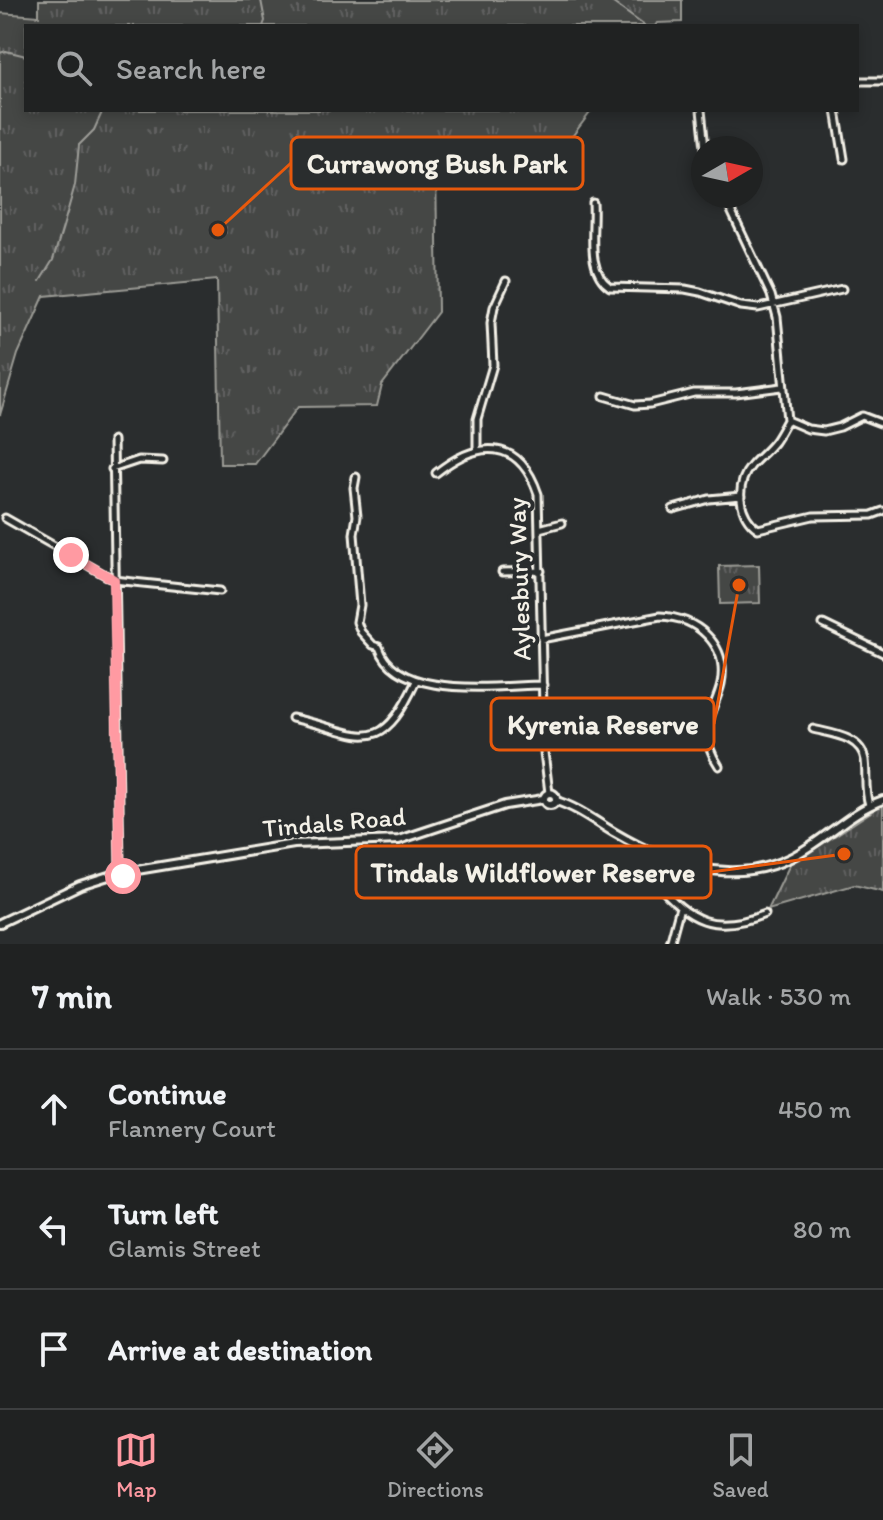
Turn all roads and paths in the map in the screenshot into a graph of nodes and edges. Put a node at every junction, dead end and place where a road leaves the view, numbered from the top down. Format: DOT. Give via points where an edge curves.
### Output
graph roads {
  1 [pos="859,81"];
  2 [pos="883,81"];
  3 [pos="701,112"];
  4 [pos="836,112"];
  5 [pos="704,136"];
  6 [pos="844,159"];
  7 [pos="593,203"];
  8 [pos="729,208"];
  9 [pos="506,281"];
  10 [pos="842,289"];
  11 [pos="774,306"];
  12 [pos="782,387"];
  13 [pos="604,396"];
  14 [pos="787,420"];
  15 [pos="883,424"];
  16 [pos="113,440"];
  17 [pos="477,449"];
  18 [pos="163,461"];
  19 [pos="112,469"];
  20 [pos="436,473"];
  21 [pos="356,477"];
  22 [pos="741,496"];
  23 [pos="673,509"];
  24 [pos="883,511"];
  25 [pos="5,518"];
  26 [pos="562,523"];
  27 [pos="539,529"];
  28 [pos="541,571"];
  29 [pos="502,572"];
  30 [pos="114,580"];
  31 [pos="220,591"];
  32 [pos="823,624"];
  33 [pos="541,639"];
  34 [pos="883,653"];
  35 [pos="416,681"];
  36 [pos="543,685"];
  37 [pos="292,718"];
  38 [pos="813,729"];
  39 [pos="719,766"];
  40 [pos="549,793"];
  41 [pos="543,799"];
  42 [pos="883,800"];
  43 [pos="556,801"];
  44 [pos="869,805"];
  45 [pos="640,847"];
  46 [pos="120,871"];
  47 [pos="680,907"];
  48 [pos="765,914"];
  49 [pos="0,923"];
  50 [pos="670,944"];
  1 -- 2 [label="street"];
  3 -- 5 [label="street"];
  4 -- 6 [label="street"];
  7 -- 11 [label="street" via="594,262 601,281 610,287 685,289 741,306"];
  8 -- 11 [label="street"];
  9 -- 17 [label="street" via="491,323 493,365 477,419"];
  10 -- 11 [label="street"];
  11 -- 12 [label="street"];
  12 -- 13 [label="street" via="694,393 635,405"];
  12 -- 14 [label="street"];
  14 -- 15 [label="street" via="816,431 832,430 862,416"];
  14 -- 22 [label="street" via="749,468"];
  16 -- 19 [label="street"];
  17 -- 20 [label="street"];
  17 -- 27 [label="street, Aylesbury Way" via="502,451 527,470 538,494"];
  18 -- 19 [label="street" via="139,460"];
  19 -- 30 [label="street"];
  21 -- 35 [label="street" via="357,622 382,656"];
  22 -- 23 [label="street"];
  22 -- 24 [label="street" via="743,513 758,529 813,516"];
  25 -- 30 [label="street"];
  26 -- 27 [label="street"];
  27 -- 28 [label="street, Aylesbury Way"];
  28 -- 29 [label="street"];
  28 -- 33 [label="street, Aylesbury Way"];
  30 -- 31 [label="street"];
  30 -- 46 [label="street"];
  32 -- 34 [label="street"];
  33 -- 36 [label="street, Aylesbury Way"];
  33 -- 39 [label="street" via="660,616 676,616 703,630 718,650 722,667 707,726 707,740"];
  35 -- 36 [label="street" via="434,686"];
  35 -- 37 [label="street" via="401,713 368,736"];
  36 -- 40 [label="street, Aylesbury Way"];
  38 -- 44 [label="street" via="848,739 862,751"];
  40 -- 41 [label="main road"];
  40 -- 43 [label="main road"];
  41 -- 43 [label="main road, Tindals Road" via="548,805"];
  41 -- 46 [label="main road, Tindals Road" via="505,805 399,840 294,844"];
  42 -- 44 [label="main road"];
  43 -- 45 [label="main road"];
  44 -- 45 [label="main road" via="811,846 768,867 720,872 666,860"];
  45 -- 47 [label="street" via="644,867"];
  46 -- 49 [label="main road, Tindals Road"];
  47 -- 48 [label="street" via="724,924 741,924"];
  47 -- 50 [label="street"];
}
